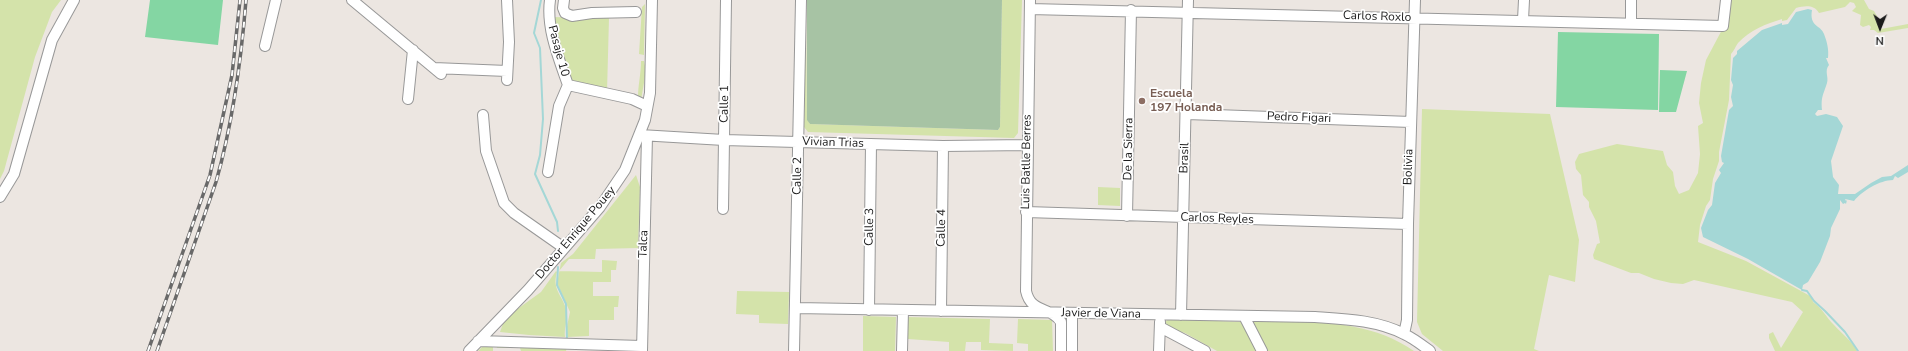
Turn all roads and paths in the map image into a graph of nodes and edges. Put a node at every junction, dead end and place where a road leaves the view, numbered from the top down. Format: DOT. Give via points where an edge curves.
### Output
graph roads {
  1 [pos="74,0"];
  2 [pos="276,0"];
  3 [pos="352,0"];
  4 [pos="507,0"];
  5 [pos="550,0"];
  6 [pos="564,0"];
  7 [pos="652,0"];
  8 [pos="726,0"];
  9 [pos="801,0"];
  10 [pos="1188,0"];
  11 [pos="1415,0"];
  12 [pos="1524,0"];
  13 [pos="1631,0"];
  14 [pos="1726,0"];
  15 [pos="1030,4"];
  16 [pos="1131,10"];
  17 [pos="1188,11"];
  18 [pos="636,12"];
  19 [pos="1414,18"];
  20 [pos="1523,20"];
  21 [pos="1630,23"];
  22 [pos="265,46"];
  23 [pos="413,50"];
  24 [pos="568,85"];
  25 [pos="408,100"];
  26 [pos="647,106"];
  27 [pos="1187,114"];
  28 [pos="483,115"];
  29 [pos="1411,122"];
  30 [pos="643,136"];
  31 [pos="724,140"];
  32 [pos="798,142"];
  33 [pos="871,144"];
  34 [pos="943,146"];
  35 [pos="1028,146"];
  36 [pos="548,172"];
  37 [pos="0,197"];
  38 [pos="723,209"];
  39 [pos="1026,212"];
  40 [pos="1127,216"];
  41 [pos="1184,218"];
  42 [pos="1408,224"];
  43 [pos="564,248"];
  44 [pos="796,308"];
  45 [pos="869,310"];
  46 [pos="903,311"];
  47 [pos="941,311"];
  48 [pos="1049,313"];
  49 [pos="1072,314"];
  50 [pos="1159,314"];
  51 [pos="1181,315"];
  52 [pos="1244,316"];
  53 [pos="1160,327"];
  54 [pos="1404,334"];
  55 [pos="478,341"];
  56 [pos="642,348"];
  57 [pos="469,351"];
  58 [pos="794,351"];
  59 [pos="902,351"];
  60 [pos="1062,351"];
  61 [pos="1072,351"];
  62 [pos="1159,351"];
  63 [pos="1205,351"];
  64 [pos="1262,351"];
  65 [pos="1430,351"];
  1 -- 37 [label="street" via="52,40 14,174"];
  2 -- 22 [label="street"];
  3 -- 23 [label="street"];
  4 -- 23 [label="street" via="507,76 438,72"];
  5 -- 24 [label="street, Pasaje 10" via="548,12 556,49"];
  6 -- 18 [label="street" via="565,13 572,16"];
  7 -- 26 [label="street, Doctor Enrique Pouey" via="650,93"];
  8 -- 31 [label="street, Calle 1"];
  9 -- 32 [label="street, Calle 2"];
  10 -- 17 [label="street, Brasil"];
  11 -- 19 [label="street, Bolivia"];
  12 -- 20 [label="street"];
  13 -- 21 [label="street"];
  14 -- 21 [label="street, Carlos Roxlo" via="1723,26"];
  15 -- 16 [label="street, Carlos Roxlo"];
  15 -- 35 [label="street, Luis Batlle Berres"];
  16 -- 17 [label="street, Carlos Roxlo"];
  16 -- 40 [label="street, De la Sierra"];
  17 -- 19 [label="street, Carlos Roxlo"];
  17 -- 27 [label="street, Brasil"];
  19 -- 20 [label="street, Carlos Roxlo"];
  19 -- 29 [label="street, Bolivia"];
  20 -- 21 [label="street, Carlos Roxlo"];
  23 -- 25 [label="street"];
  24 -- 26 [label="street" via="632,99"];
  24 -- 36 [label="street, Pasaje 10" via="559,106"];
  26 -- 30 [label="street, Doctor Enrique Pouey"];
  27 -- 29 [label="street, Pedro Figari"];
  27 -- 41 [label="street, Brasil"];
  28 -- 43 [label="street" via="486,151 504,203"];
  29 -- 42 [label="street, Bolivia"];
  30 -- 31 [label="street, Vivian Trias"];
  30 -- 43 [label="street, Doctor Enrique Pouey" via="615,188"];
  30 -- 56 [label="street, Talca"];
  31 -- 32 [label="street, Vivian Trias"];
  31 -- 38 [label="street, Calle 1"];
  32 -- 33 [label="street, Vivian Trias"];
  32 -- 44 [label="street, Calle 2"];
  33 -- 34 [label="street, Vivian Trias"];
  33 -- 45 [label="street, Calle 3"];
  34 -- 35 [label="street, Vivian Trias"];
  34 -- 47 [label="street, Calle 4"];
  35 -- 39 [label="street, Luis Batlle Berres"];
  39 -- 40 [label="street, Carlos Reyles"];
  39 -- 48 [label="street, Luis Batlle Berres" via="1028,297 1034,306"];
  40 -- 41 [label="street, Carlos Reyles"];
  41 -- 42 [label="street, Carlos Reyles"];
  41 -- 51 [label="street, Brasil"];
  42 -- 54 [label="street, Bolivia"];
  43 -- 55 [label="street, Doctor Enrique Pouey" via="528,290"];
  44 -- 45 [label="street, Javier de Viana"];
  44 -- 58 [label="street, Calle 2"];
  45 -- 46 [label="street, Javier de Viana"];
  46 -- 47 [label="street, Javier de Viana"];
  46 -- 59 [label="street"];
  47 -- 48 [label="street, Javier de Viana"];
  48 -- 49 [label="street, Javier de Viana"];
  48 -- 60 [label="street" via="1061,322"];
  49 -- 50 [label="street, Javier de Viana"];
  49 -- 61 [label="street"];
  50 -- 51 [label="street, Javier de Viana"];
  50 -- 53 [label="street"];
  51 -- 52 [label="street, Javier de Viana"];
  52 -- 54 [label="street, Javier de Viana" via="1350,320 1370,323"];
  52 -- 64 [label="street"];
  53 -- 62 [label="street"];
  53 -- 63 [label="street"];
  54 -- 65 [label="street, Javier de Viana"];
  55 -- 56 [label="street"];
  55 -- 57 [label="street, Doctor Enrique Pouey"];
}
